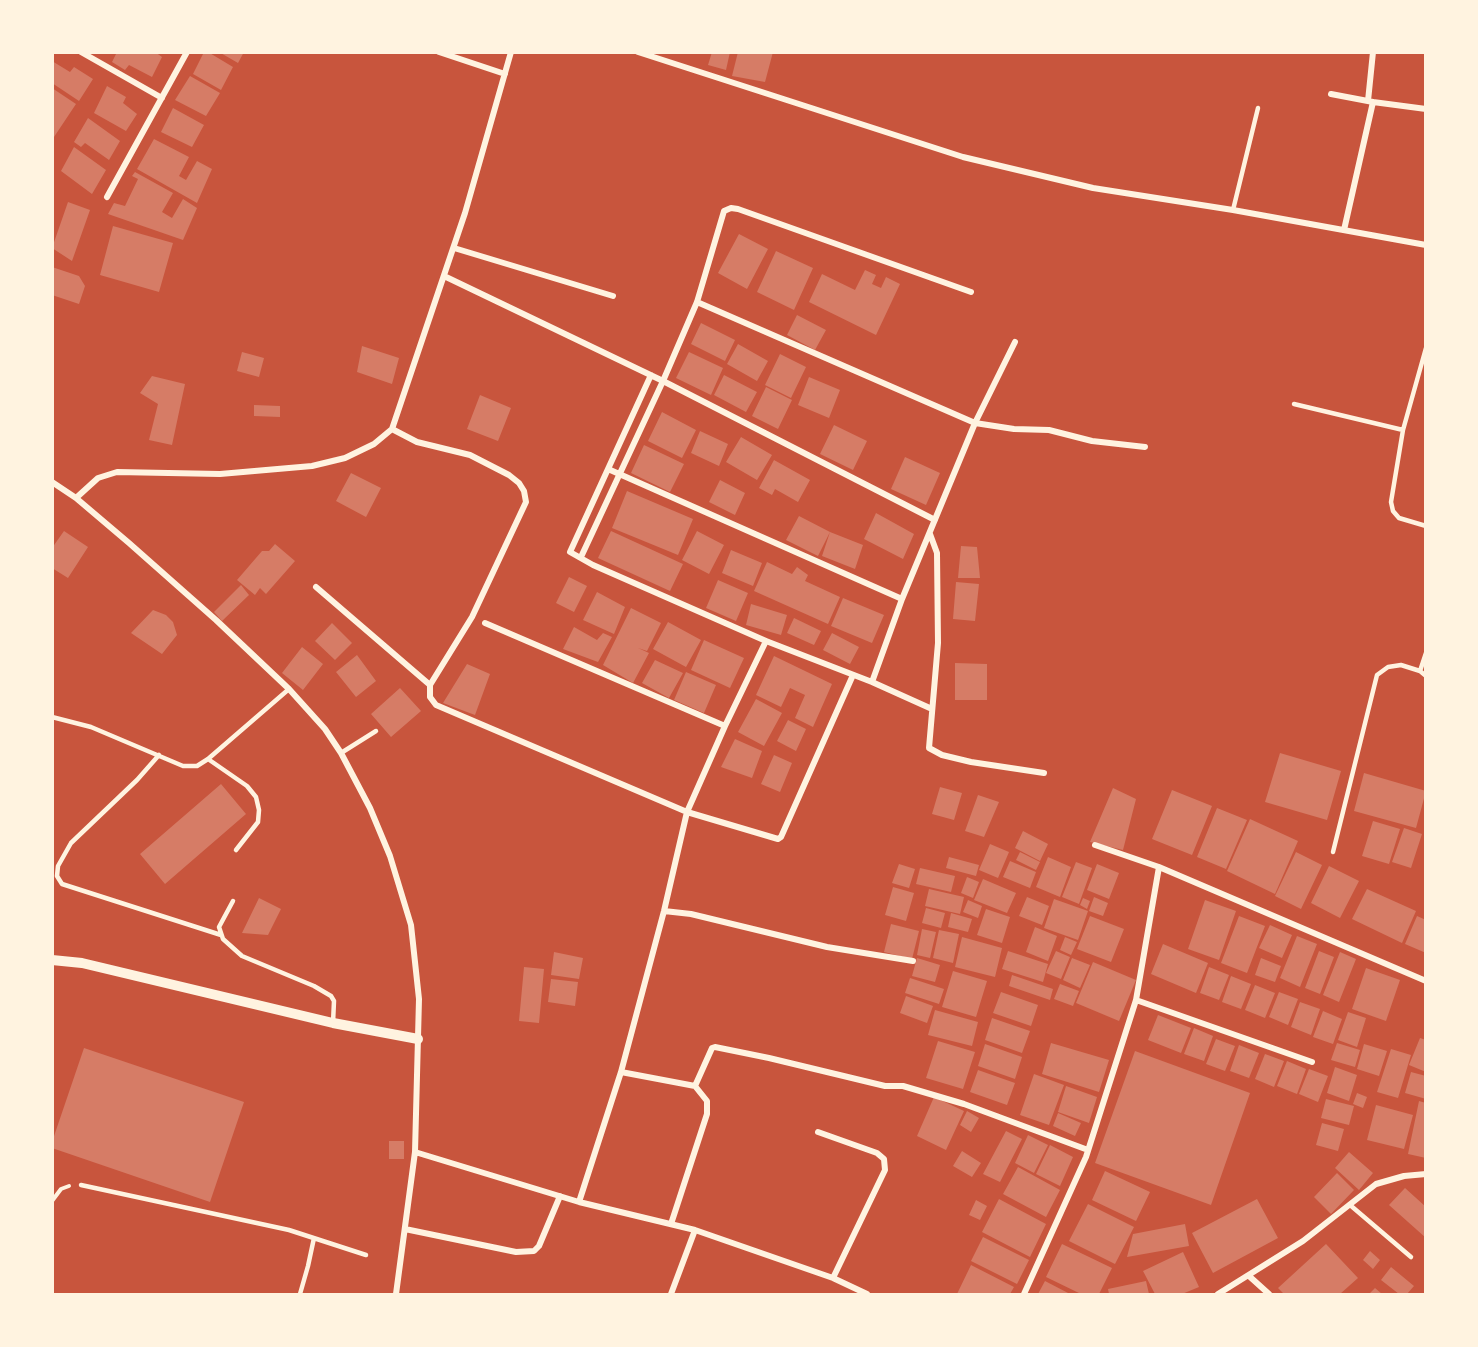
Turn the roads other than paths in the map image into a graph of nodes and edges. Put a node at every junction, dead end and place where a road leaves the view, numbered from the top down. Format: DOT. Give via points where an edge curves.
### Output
graph roads {
  1 [pos="81,52"];
  2 [pos="187,52"];
  3 [pos="439,52"];
  4 [pos="511,52"];
  5 [pos="638,52"];
  6 [pos="1373,52"];
  7 [pos="505,74"];
  8 [pos="1331,94"];
  9 [pos="162,98"];
  10 [pos="1371,102"];
  11 [pos="1258,108"];
  12 [pos="1425,109"];
  13 [pos="107,198"];
  14 [pos="1233,210"];
  15 [pos="1344,230"];
  16 [pos="1425,245"];
  17 [pos="454,248"];
  18 [pos="444,276"];
  19 [pos="971,292"];
  20 [pos="613,296"];
  21 [pos="697,302"];
  22 [pos="1015,342"];
  23 [pos="1425,348"];
  24 [pos="651,375"];
  25 [pos="663,381"];
  26 [pos="1294,404"];
  27 [pos="972,421"];
  28 [pos="392,429"];
  29 [pos="1403,430"];
  30 [pos="1145,447"];
  31 [pos="608,469"];
  32 [pos="619,474"];
  33 [pos="52,482"];
  34 [pos="76,498"];
  35 [pos="935,520"];
  36 [pos="1425,526"];
  37 [pos="930,533"];
  38 [pos="581,557"];
  39 [pos="316,587"];
  40 [pos="902,599"];
  41 [pos="485,623"];
  42 [pos="766,641"];
  43 [pos="1425,653"];
  44 [pos="1420,672"];
  45 [pos="853,675"];
  46 [pos="1425,676"];
  47 [pos="872,682"];
  48 [pos="430,685"];
  49 [pos="290,689"];
  50 [pos="932,709"];
  51 [pos="52,717"];
  52 [pos="725,726"];
  53 [pos="376,731"];
  54 [pos="341,753"];
  55 [pos="159,755"];
  56 [pos="208,759"];
  57 [pos="1044,773"];
  58 [pos="687,812"];
  59 [pos="1095,844"];
  60 [pos="236,850"];
  61 [pos="1334,852"];
  62 [pos="1159,867"];
  63 [pos="233,901"];
  64 [pos="664,911"];
  65 [pos="221,935"];
  66 [pos="52,960"];
  67 [pos="913,961"];
  68 [pos="1425,981"];
  69 [pos="1136,1000"];
  70 [pos="333,1023"];
  71 [pos="418,1039"];
  72 [pos="1312,1062"];
  73 [pos="621,1072"];
  74 [pos="695,1086"];
  75 [pos="818,1132"];
  76 [pos="1088,1150"];
  77 [pos="415,1152"];
  78 [pos="1425,1174"];
  79 [pos="81,1185"];
  80 [pos="560,1196"];
  81 [pos="579,1202"];
  82 [pos="1350,1205"];
  83 [pos="671,1224"];
  84 [pos="405,1229"];
  85 [pos="695,1230"];
  86 [pos="314,1238"];
  87 [pos="366,1255"];
  88 [pos="1411,1257"];
  89 [pos="1250,1276"];
  90 [pos="833,1278"];
  91 [pos="300,1294"];
  92 [pos="396,1294"];
  93 [pos="671,1294"];
  94 [pos="867,1294"];
  95 [pos="1024,1294"];
  96 [pos="1218,1294"];
  97 [pos="1269,1294"];
  1 -- 9 [label="street"];
  2 -- 9 [label="street"];
  3 -- 7 [label="street"];
  4 -- 7 [label="street"];
  5 -- 14 [label="street" via="963,157 1093,188"];
  6 -- 10 [label="street"];
  7 -- 17 [label="street"];
  8 -- 10 [label="street"];
  9 -- 13 [label="street"];
  10 -- 12 [label="street"];
  10 -- 15 [label="street"];
  11 -- 14 [label="lane"];
  14 -- 15 [label="street"];
  15 -- 16 [label="street"];
  17 -- 18 [label="street"];
  17 -- 20 [label="street"];
  18 -- 24 [label="street"];
  18 -- 28 [label="street"];
  19 -- 21 [label="street" via="731,208 724,211"];
  21 -- 25 [label="street"];
  21 -- 27 [label="street"];
  22 -- 27 [label="street"];
  23 -- 29 [label="lane"];
  24 -- 25 [label="street"];
  24 -- 31 [label="street"];
  25 -- 32 [label="street"];
  25 -- 35 [label="street"];
  26 -- 29 [label="lane"];
  27 -- 30 [label="street"];
  27 -- 35 [label="street"];
  28 -- 34 [label="street" via="374,444 345,458 312,466 220,474 117,472 98,478"];
  28 -- 48 [label="street" via="417,442 470,455 509,475 519,483 526,502 472,617"];
  29 -- 36 [label="lane" via="1391,502 1393,511 1399,518"];
  31 -- 32 [label="street"];
  31 -- 38 [label="street" via="570,552"];
  32 -- 38 [label="street"];
  32 -- 40 [label="street"];
  33 -- 34 [label="street"];
  34 -- 49 [label="street"];
  35 -- 37 [label="street"];
  37 -- 40 [label="street"];
  37 -- 50 [label="street" via="937,553 938,643"];
  38 -- 42 [label="street"];
  39 -- 48 [label="street"];
  40 -- 47 [label="street"];
  41 -- 52 [label="street"];
  42 -- 45 [label="street"];
  42 -- 52 [label="street"];
  43 -- 44 [label="lane"];
  44 -- 46 [label="lane"];
  44 -- 61 [label="lane" via="1401,664 1377,675"];
  45 -- 47 [label="street"];
  45 -- 58 [label="street" via="781,837 774,839"];
  47 -- 50 [label="street"];
  48 -- 58 [label="street" via="430,697 436,705"];
  49 -- 54 [label="street"];
  49 -- 56 [label="lane"];
  50 -- 57 [label="street" via="929,748 971,762"];
  51 -- 55 [label="lane" via="90,727"];
  52 -- 58 [label="street"];
  53 -- 54 [label="lane"];
  54 -- 71 [label="street" via="390,856 411,925 419,999"];
  55 -- 56 [label="lane" via="183,766 196,766"];
  55 -- 65 [label="lane" via="71,843 57,876 62,885"];
  56 -- 60 [label="lane" via="247,786 256,797 258,822"];
  58 -- 64 [label="street"];
  59 -- 62 [label="street"];
  62 -- 68 [label="street"];
  62 -- 69 [label="street"];
  63 -- 65 [label="lane" via="219,927"];
  64 -- 67 [label="street"];
  64 -- 73 [label="street"];
  65 -- 70 [label="lane" via="242,956 331,996"];
  66 -- 70 [label="street" via="82,963"];
  69 -- 72 [label="street"];
  69 -- 76 [label="street"];
  70 -- 71 [label="street"];
  71 -- 77 [label="street"];
  73 -- 74 [label="street"];
  73 -- 81 [label="street"];
  74 -- 76 [label="street" via="712,1048 716,1047 885,1086 903,1086"];
  74 -- 83 [label="street" via="707,1101 707,1114"];
  75 -- 90 [label="street" via="884,1159 885,1170"];
  76 -- 95 [label="street"];
  77 -- 80 [label="street"];
  77 -- 84 [label="street"];
  78 -- 82 [label="street" via="1376,1184"];
  79 -- 86 [label="lane"];
  80 -- 81 [label="street"];
  80 -- 84 [label="street" via="534,1251 516,1252"];
  81 -- 83 [label="street"];
  82 -- 88 [label="lane"];
  82 -- 89 [label="street"];
  83 -- 85 [label="street"];
  84 -- 92 [label="street"];
  85 -- 90 [label="street"];
  85 -- 93 [label="street"];
  86 -- 87 [label="lane"];
  86 -- 91 [label="lane"];
  89 -- 96 [label="street"];
  89 -- 97 [label="street"];
  90 -- 94 [label="street"];
}
